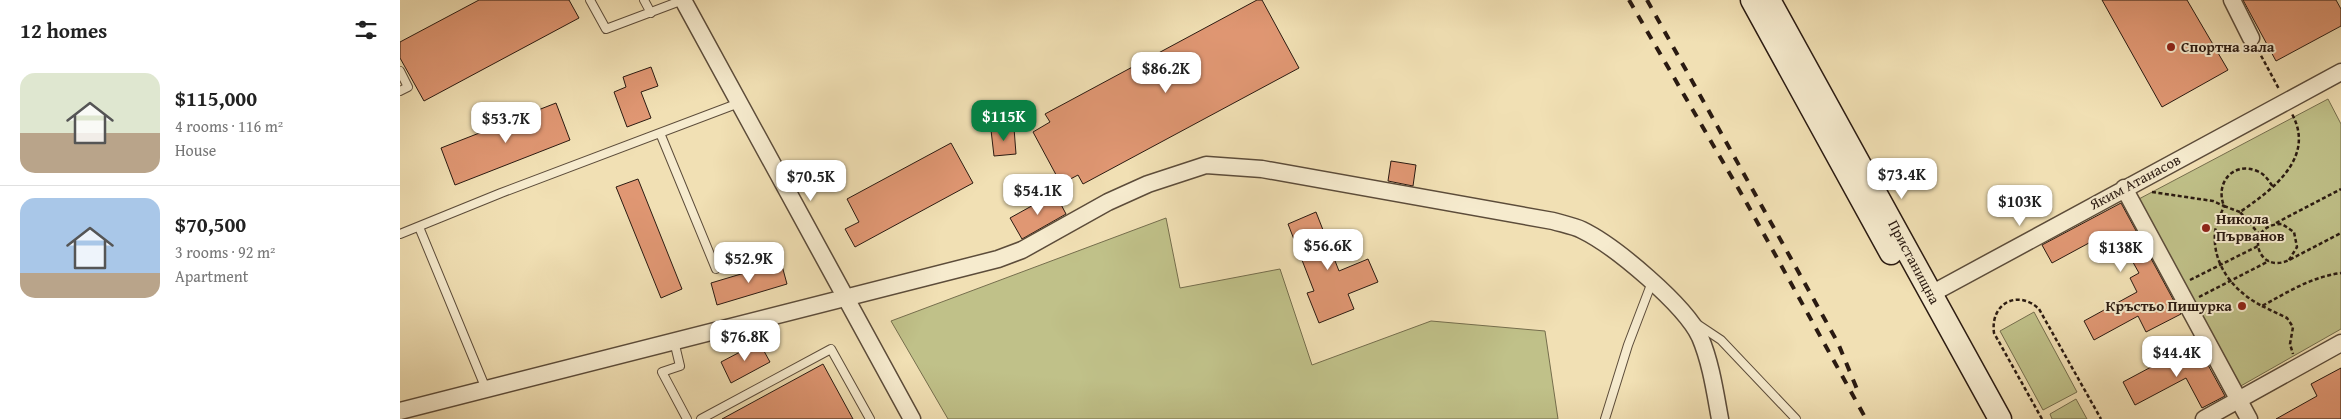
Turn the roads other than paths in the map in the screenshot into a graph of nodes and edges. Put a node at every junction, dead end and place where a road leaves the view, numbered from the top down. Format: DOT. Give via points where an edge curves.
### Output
graph roads {
  1 [pos="590,0"];
  2 [pos="644,0"];
  3 [pos="683,0"];
  4 [pos="1752,0"];
  5 [pos="1769,0"];
  6 [pos="2232,0"];
  7 [pos="651,12"];
  8 [pos="2252,38"];
  9 [pos="400,71"];
  10 [pos="2341,72"];
  11 [pos="400,91"];
  12 [pos="739,103"];
  13 [pos="660,133"];
  14 [pos="2124,188"];
  15 [pos="419,227"];
  16 [pos="400,234"];
  17 [pos="716,269"];
  18 [pos="1652,282"];
  19 [pos="1931,294"];
  20 [pos="845,296"];
  21 [pos="1688,317"];
  22 [pos="674,341"];
  23 [pos="2341,343"];
  24 [pos="486,390"];
  25 [pos="2239,400"];
  26 [pos="400,411"];
  27 [pos="687,419"];
  28 [pos="701,419"];
  29 [pos="870,419"];
  30 [pos="912,419"];
  31 [pos="1606,419"];
  32 [pos="1720,419"];
  33 [pos="1796,419"];
  34 [pos="1982,419"];
  35 [pos="2000,419"];
  36 [pos="2204,419"];
  37 [pos="2248,419"];
  1 -- 7 [label="lane" via="606,29"];
  2 -- 7 [label="lane"];
  3 -- 7 [label="lane"];
  3 -- 12 [label="street"];
  4 -- 34 [label="main road, Пристанищна"];
  5 -- 19 [label="main road, Пристанищна"];
  6 -- 8 [label="street"];
  9 -- 11 [label="lane" via="408,87"];
  10 -- 14 [label="street, Яким Атанасов"];
  12 -- 13 [label="lane"];
  12 -- 20 [label="street"];
  13 -- 15 [label="lane"];
  13 -- 17 [label="lane"];
  14 -- 19 [label="street, Яким Атанасов"];
  14 -- 25 [label="street"];
  15 -- 16 [label="lane"];
  15 -- 24 [label="lane"];
  18 -- 20 [label="street" via="1581,229 1553,221 1262,169 1206,165 1148,184 1108,202 1022,250 998,259"];
  18 -- 21 [label="street"];
  18 -- 31 [label="lane" via="1628,345"];
  19 -- 35 [label="main road, Пристанищна"];
  20 -- 22 [label="street"];
  20 -- 30 [label="street"];
  21 -- 32 [label="street" via="1707,356"];
  21 -- 33 [label="lane" via="1721,340"];
  22 -- 24 [label="street"];
  22 -- 27 [label="lane" via="680,366 662,372"];
  23 -- 25 [label="street"];
  24 -- 26 [label="street"];
  25 -- 36 [label="street"];
  25 -- 37 [label="street"];
  28 -- 29 [label="lane" via="831,349"];
}
